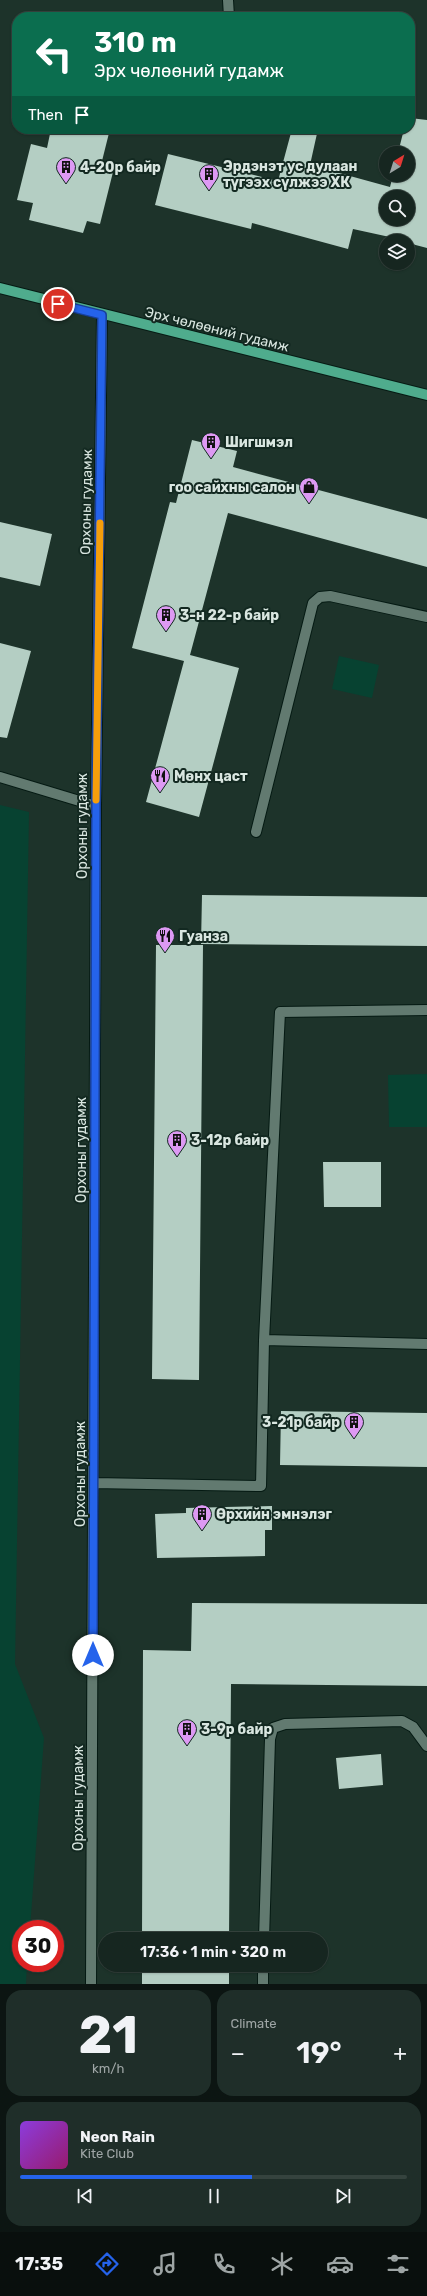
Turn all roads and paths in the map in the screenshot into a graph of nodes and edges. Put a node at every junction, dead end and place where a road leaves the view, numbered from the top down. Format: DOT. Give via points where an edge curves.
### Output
graph roads {
  1 [pos="228,0"];
  2 [pos="229,12"];
  3 [pos="0,288"];
  4 [pos="102,315"];
  5 [pos="427,395"];
  6 [pos="427,617"];
  7 [pos="0,777"];
  8 [pos="96,806"];
  9 [pos="256,832"];
  10 [pos="427,1010"];
  11 [pos="264,1340"];
  12 [pos="427,1344"];
  13 [pos="94,1483"];
  14 [pos="427,1746"];
  15 [pos="264,1932"];
  16 [pos="263,1972"];
  17 [pos="91,1984"];
  18 [pos="263,1984"];
  1 -- 2 [label="street"];
  3 -- 4 [label="main road, Эрх чөлөөний гудамж"];
  4 -- 5 [label="main road, Эрх чөлөөний гудамж"];
  4 -- 8 [label="street, Орхоны гудамж"];
  6 -- 9 [label="street" via="330,596 320,596 313,603"];
  7 -- 8 [label="street"];
  8 -- 13 [label="street, Орхоны гудамж"];
  10 -- 11 [label="street" via="280,1012"];
  11 -- 12 [label="street"];
  11 -- 13 [label="street" via="261,1486"];
  13 -- 17 [label="street, Орхоны гудамж"];
  14 -- 15 [label="street" via="413,1727 402,1721 285,1724 273,1728 270,1739"];
  16 -- 18 [label="street"];
}
